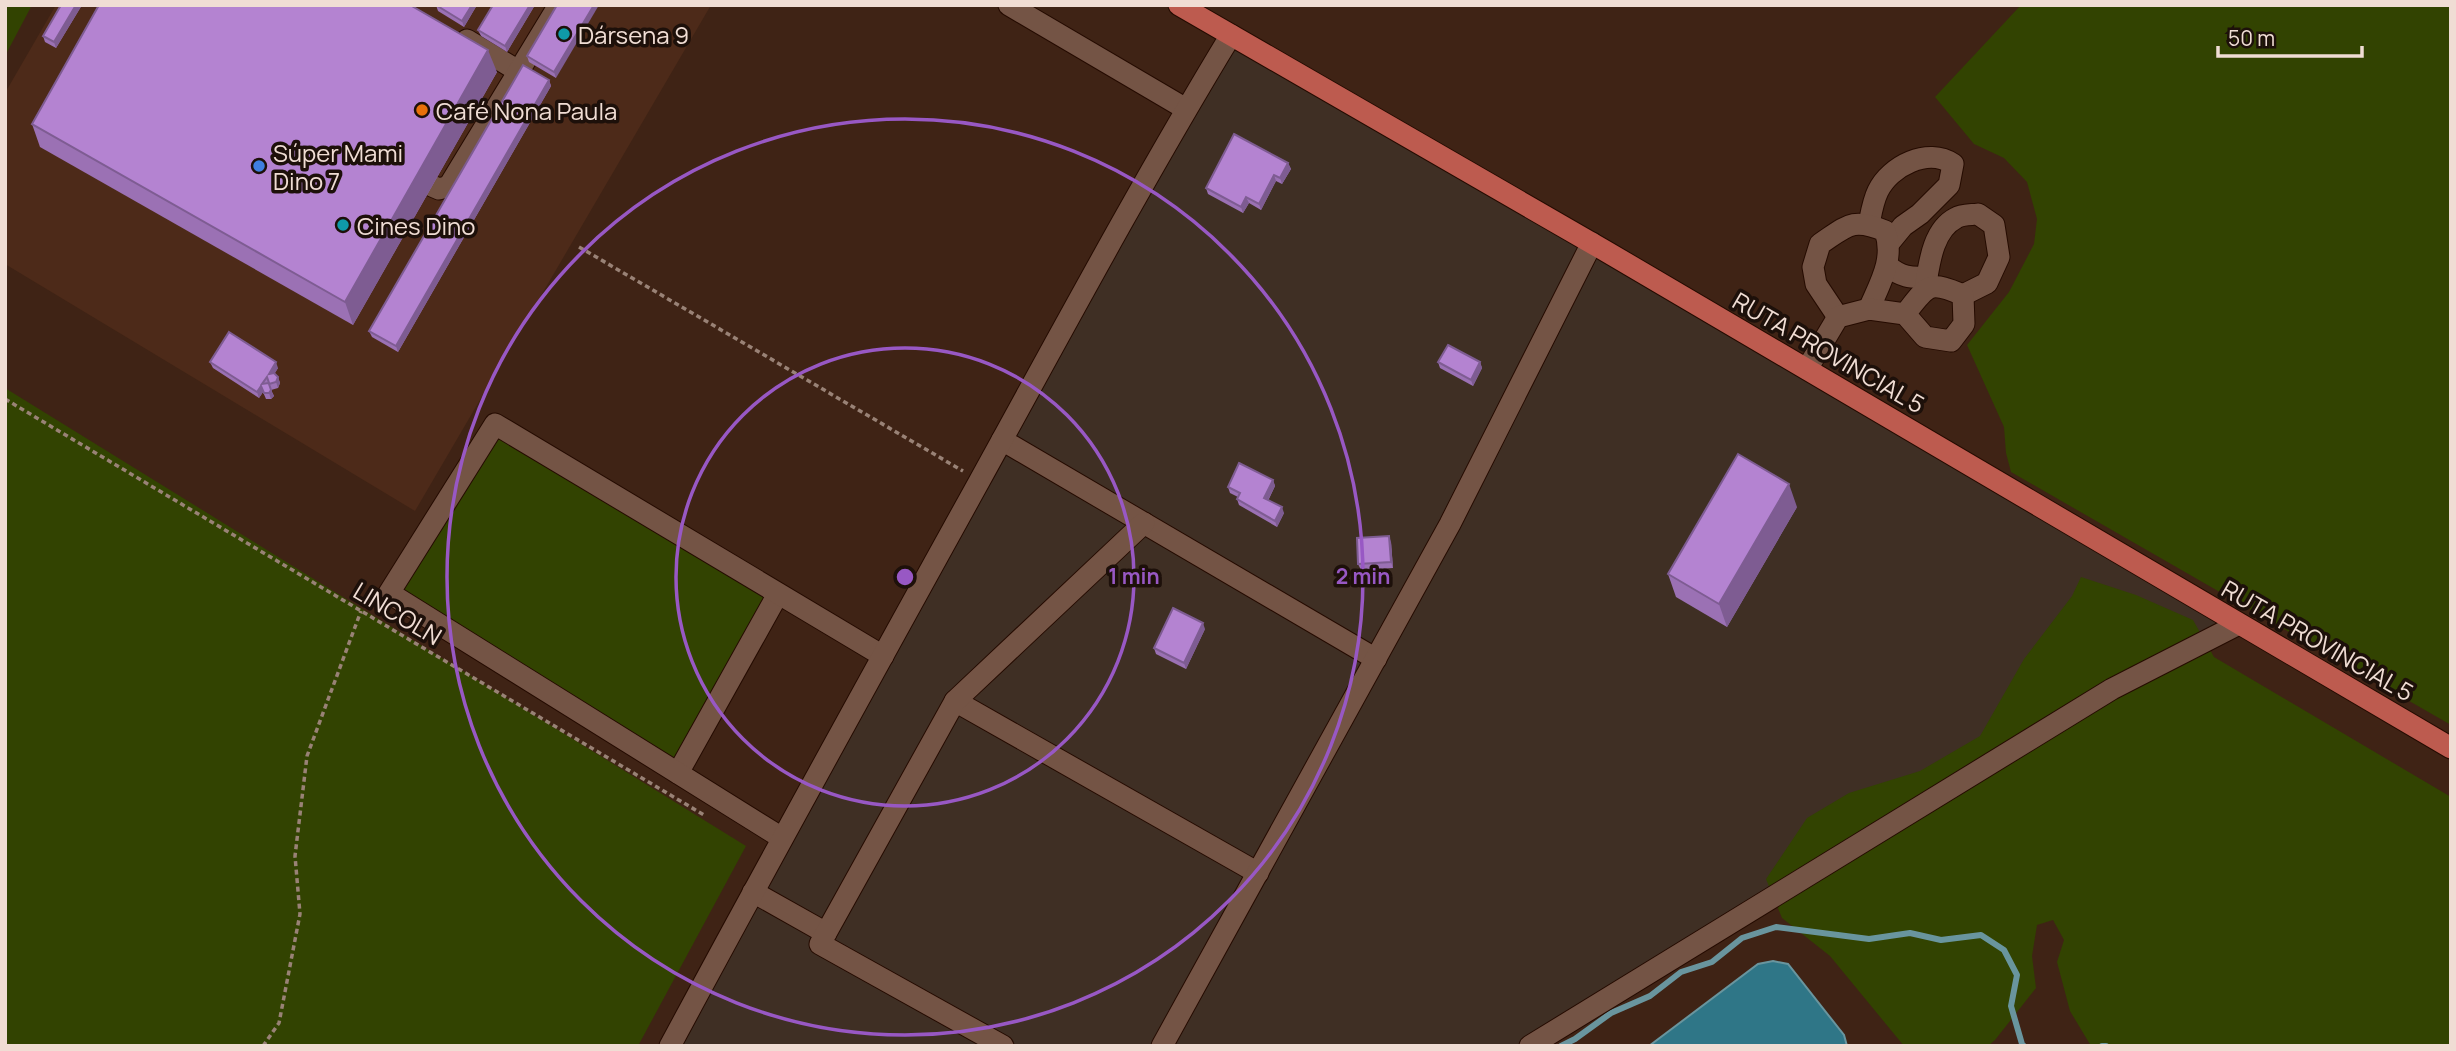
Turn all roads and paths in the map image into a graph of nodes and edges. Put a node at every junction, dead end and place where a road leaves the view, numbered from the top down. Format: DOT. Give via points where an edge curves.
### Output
graph roads {
  1 [pos="559,5"];
  2 [pos="1009,5"];
  3 [pos="1179,5"];
  4 [pos="446,28"];
  5 [pos="1231,35"];
  6 [pos="520,72"];
  7 [pos="1186,109"];
  8 [pos="432,186"];
  9 [pos="1937,198"];
  10 [pos="1957,217"];
  11 [pos="1869,224"];
  12 [pos="1889,243"];
  13 [pos="1597,246"];
  14 [pos="579,247"];
  15 [pos="1888,266"];
  16 [pos="1926,283"];
  17 [pos="1964,295"];
  18 [pos="1869,309"];
  19 [pos="1906,314"];
  20 [pos="1838,317"];
  21 [pos="1807,369"];
  22 [pos="5,400"];
  23 [pos="1002,440"];
  24 [pos="980,481"];
  25 [pos="1144,523"];
  26 [pos="778,594"];
  27 [pos="361,611"];
  28 [pos="2239,624"];
  29 [pos="883,656"];
  30 [pos="1376,659"];
  31 [pos="955,701"];
  32 [pos="2451,748"];
  33 [pos="678,773"];
  34 [pos="713,821"];
  35 [pos="782,838"];
  36 [pos="1258,873"];
  37 [pos="753,892"];
  38 [pos="826,933"];
  39 [pos="263,1046"];
  40 [pos="670,1046"];
  41 [pos="1003,1046"];
  42 [pos="1162,1046"];
  43 [pos="1531,1046"];
  1 -- 6 [label="street"];
  2 -- 7 [label="street"];
  3 -- 5 [label="main road, RUTA PROVINCIAL 5"];
  4 -- 6 [label="street"];
  5 -- 7 [label="street"];
  5 -- 13 [label="main road, RUTA PROVINCIAL 5"];
  6 -- 8 [label="street" via="449,186"];
  7 -- 23 [label="street"];
  9 -- 10 [label="street" via="1955,204"];
  9 -- 11 [label="street" via="1949,186 1954,164 1944,157 1916,160 1896,169 1878,191"];
  9 -- 12 [label="street"];
  10 -- 16 [label="street" via="1943,228 1932,251"];
  10 -- 17 [label="street" via="1978,214 1994,225 1999,257 1987,283"];
  11 -- 12 [label="street" via="1885,231"];
  11 -- 20 [label="street" via="1851,224 1820,244 1813,267 1816,284"];
  12 -- 15 [label="street"];
  13 -- 21 [label="main road, RUTA PROVINCIAL 5"];
  13 -- 30 [label="street"];
  14 -- 24 [label="path"];
  15 -- 16 [label="street" via="1899,275"];
  15 -- 18 [label="street"];
  16 -- 17 [label="street"];
  16 -- 19 [label="street"];
  17 -- 19 [label="street" via="1964,324 1951,341 1925,337"];
  18 -- 19 [label="street"];
  18 -- 20 [label="street"];
  20 -- 21 [label="street"];
  21 -- 28 [label="main road, RUTA PROVINCIAL 5"];
  22 -- 27 [label="path, LINCOLN"];
  23 -- 24 [label="street"];
  23 -- 25 [label="street"];
  24 -- 29 [label="street"];
  25 -- 30 [label="street"];
  25 -- 31 [label="street"];
  26 -- 29 [label="street"];
  26 -- 33 [label="street"];
  26 -- 33 [label="street" via="495,424 389,593"];
  27 -- 34 [label="path, LINCOLN"];
  27 -- 39 [label="path" via="307,756 295,856 300,914 279,1023"];
  28 -- 32 [label="main road, RUTA PROVINCIAL 5"];
  28 -- 43 [label="street" via="2112,690"];
  29 -- 35 [label="street"];
  30 -- 36 [label="street"];
  31 -- 36 [label="street"];
  31 -- 38 [label="street"];
  33 -- 35 [label="street"];
  35 -- 37 [label="street"];
  36 -- 42 [label="street"];
  37 -- 38 [label="street"];
  37 -- 40 [label="street"];
  38 -- 41 [label="street" via="820,944"];
}
